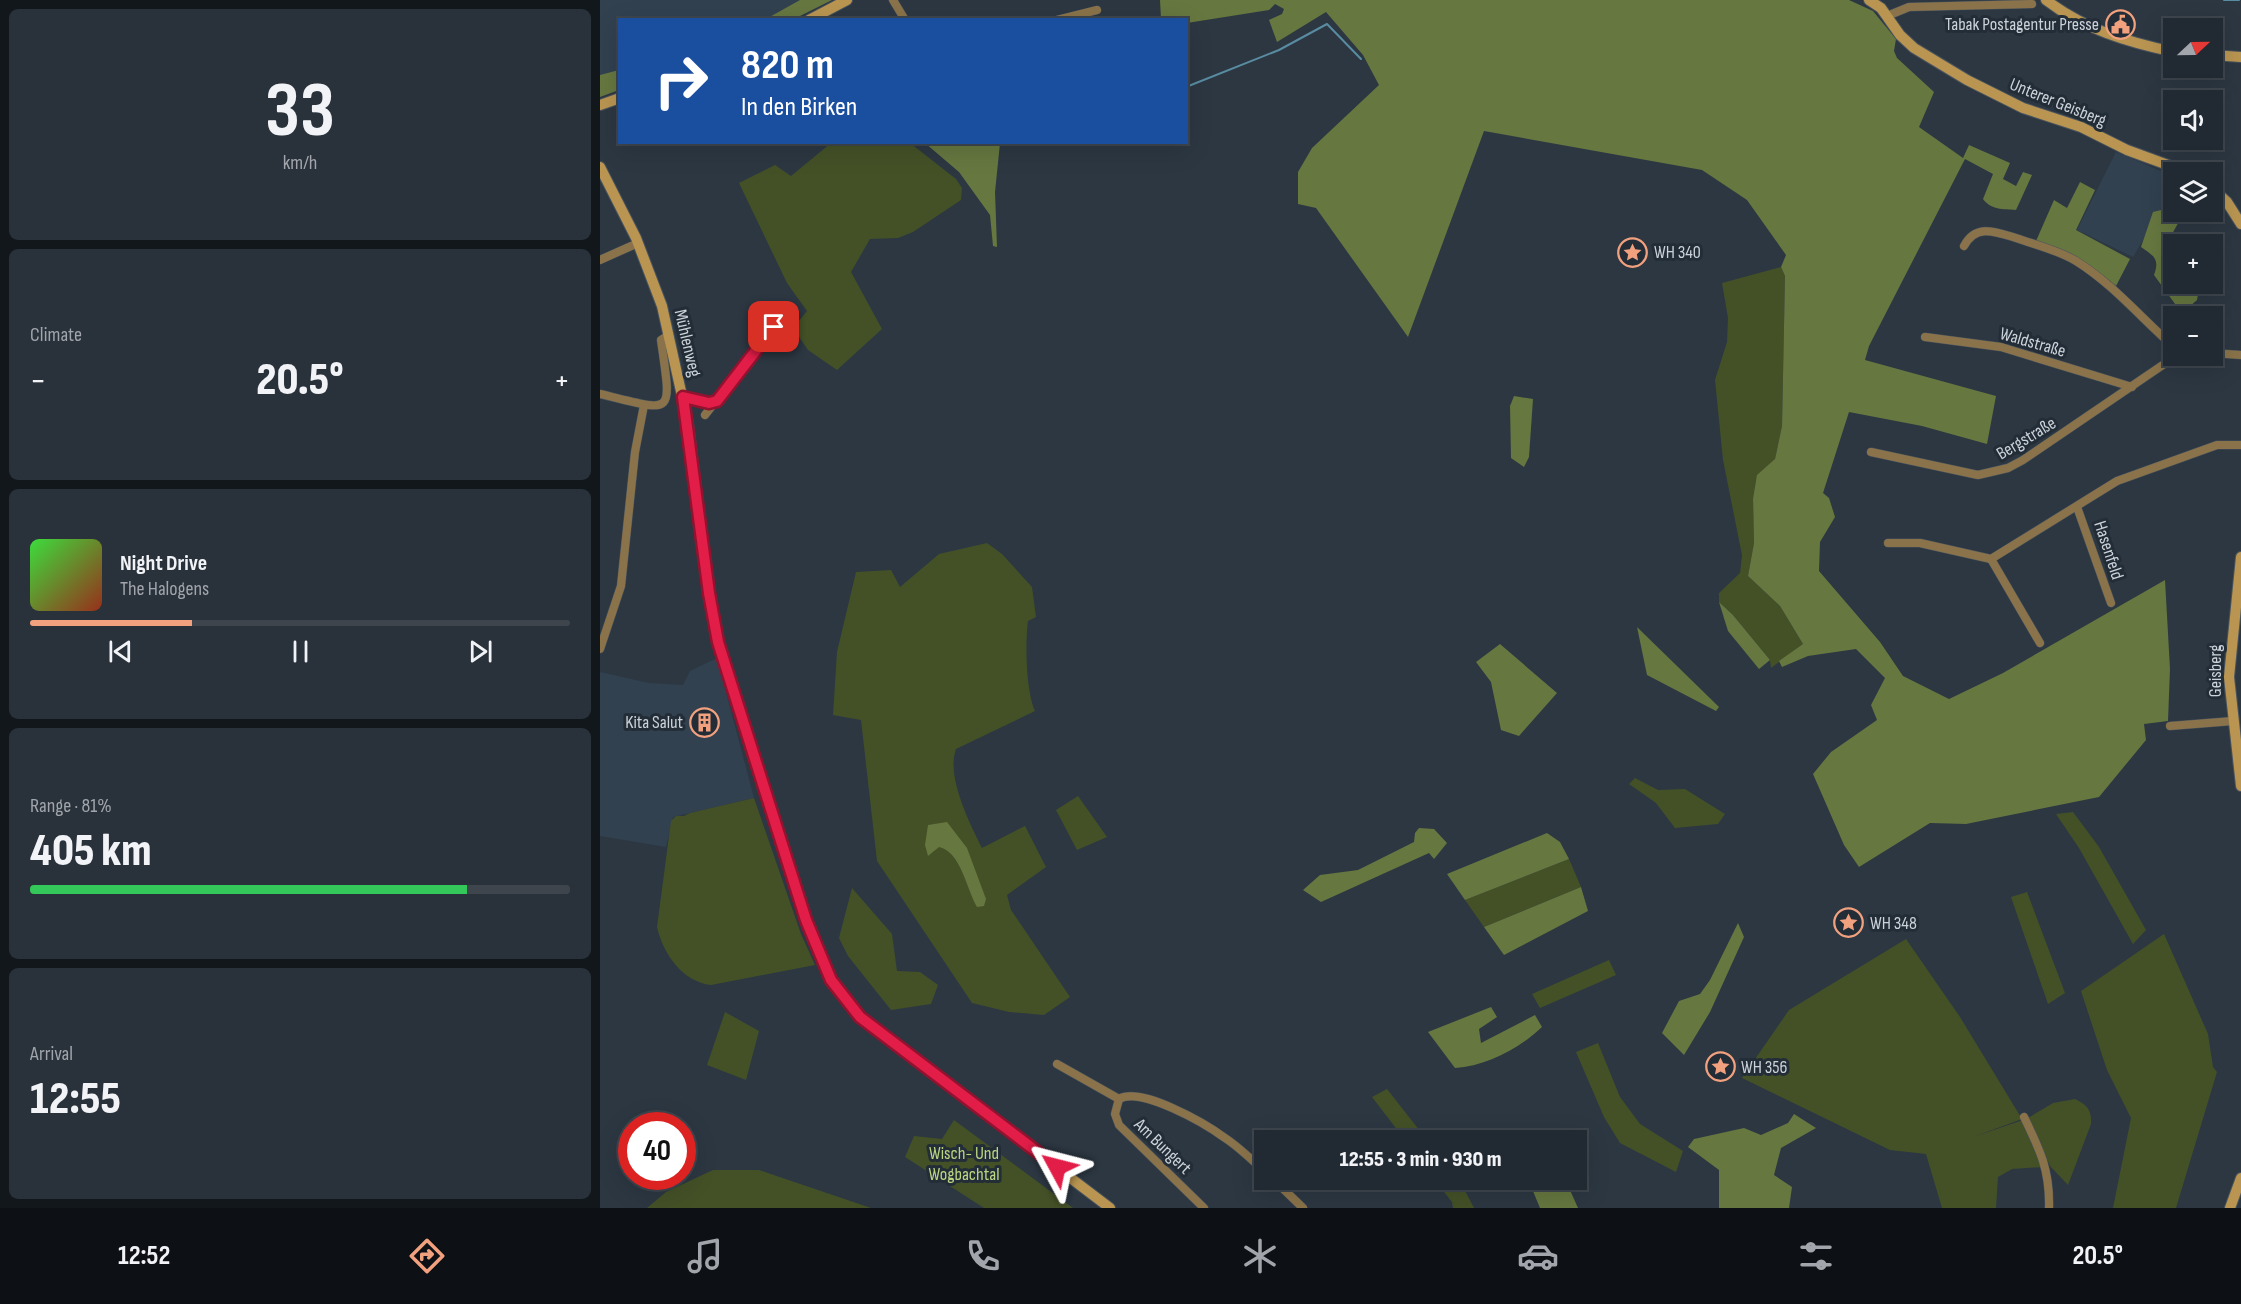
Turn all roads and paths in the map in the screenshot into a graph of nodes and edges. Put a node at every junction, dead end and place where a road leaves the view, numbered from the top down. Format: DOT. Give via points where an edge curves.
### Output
graph roads {
  1 [pos="847,0"];
  2 [pos="893,0"];
  3 [pos="2046,0"];
  4 [pos="1871,1"];
  5 [pos="1904,4"];
  6 [pos="2032,4"];
  7 [pos="1097,10"];
  8 [pos="1887,16"];
  9 [pos="813,18"];
  10 [pos="904,18"];
  11 [pos="1066,18"];
  12 [pos="2163,48"];
  13 [pos="2223,56"];
  14 [pos="2241,57"];
  15 [pos="618,99"];
  16 [pos="600,105"];
  17 [pos="2163,163"];
  18 [pos="600,167"];
  19 [pos="2223,198"];
  20 [pos="2241,224"];
  21 [pos="638,243"];
  22 [pos="1964,246"];
  23 [pos="600,260"];
  24 [pos="774,327"];
  25 [pos="669,335"];
  26 [pos="1924,337"];
  27 [pos="2163,337"];
  28 [pos="2223,354"];
  29 [pos="2241,355"];
  30 [pos="2163,365"];
  31 [pos="2132,387"];
  32 [pos="600,394"];
  33 [pos="683,397"];
  34 [pos="717,401"];
  35 [pos="644,405"];
  36 [pos="705,415"];
  37 [pos="2241,445"];
  38 [pos="1871,452"];
  39 [pos="2078,507"];
  40 [pos="1888,543"];
  41 [pos="2241,557"];
  42 [pos="1991,559"];
  43 [pos="2111,603"];
  44 [pos="2040,643"];
  45 [pos="600,649"];
  46 [pos="2233,721"];
  47 [pos="2170,726"];
  48 [pos="2241,786"];
  49 [pos="1056,1064"];
  50 [pos="1119,1100"];
  51 [pos="2024,1117"];
  52 [pos="1254,1162"];
  53 [pos="2241,1178"];
  54 [pos="1284,1190"];
  55 [pos="1110,1208"];
  56 [pos="1204,1208"];
  57 [pos="1303,1208"];
  58 [pos="2049,1208"];
  59 [pos="2230,1208"];
  1 -- 9 [label="street"];
  2 -- 10 [label="street"];
  3 -- 12 [label="street" via="2107,35"];
  4 -- 8 [label="street, Unterer Geisberg"];
  5 -- 6 [label="street"];
  5 -- 8 [label="street"];
  7 -- 11 [label="street"];
  8 -- 17 [label="street, Unterer Geisberg" via="1914,48 1967,80 2023,108 2081,127"];
  13 -- 14 [label="street"];
  15 -- 16 [label="street"];
  18 -- 21 [label="street, Mühlenweg"];
  19 -- 20 [label="street"];
  21 -- 23 [label="street"];
  21 -- 25 [label="street, Mühlenweg" via="656,286"];
  22 -- 27 [label="street" via="1975,232 1985,230 2063,255 2107,284"];
  24 -- 34 [label="street"];
  25 -- 33 [label="street, Mühlenweg"];
  25 -- 35 [label="street" via="661,340 666,403"];
  26 -- 31 [label="street, Waldstraße" via="2001,347"];
  28 -- 29 [label="street"];
  30 -- 31 [label="street, Bergstraße"];
  31 -- 38 [label="street, Bergstraße" via="2023,460 1990,474 1978,475"];
  32 -- 35 [label="street"];
  33 -- 34 [label="street"];
  33 -- 55 [label="street, Mühlenweg" via="718,642 806,920 831,980 866,1021"];
  34 -- 36 [label="street"];
  35 -- 45 [label="street" via="635,452 621,586"];
  37 -- 39 [label="street" via="2217,445 2117,481"];
  39 -- 42 [label="street"];
  39 -- 43 [label="street, Hasenfeld"];
  40 -- 42 [label="street" via="1920,543"];
  41 -- 46 [label="street, Geisberg" via="2229,677"];
  42 -- 44 [label="street"];
  46 -- 47 [label="street"];
  46 -- 48 [label="street, Geisberg"];
  49 -- 50 [label="street"];
  50 -- 52 [label="street" via="1128,1095 1142,1098 1195,1120 1227,1139"];
  50 -- 56 [label="street, Am Bungert" via="1115,1114 1119,1125"];
  51 -- 58 [label="street" via="2045,1160 2050,1181"];
  53 -- 59 [label="street"];
  54 -- 57 [label="street"];
}
